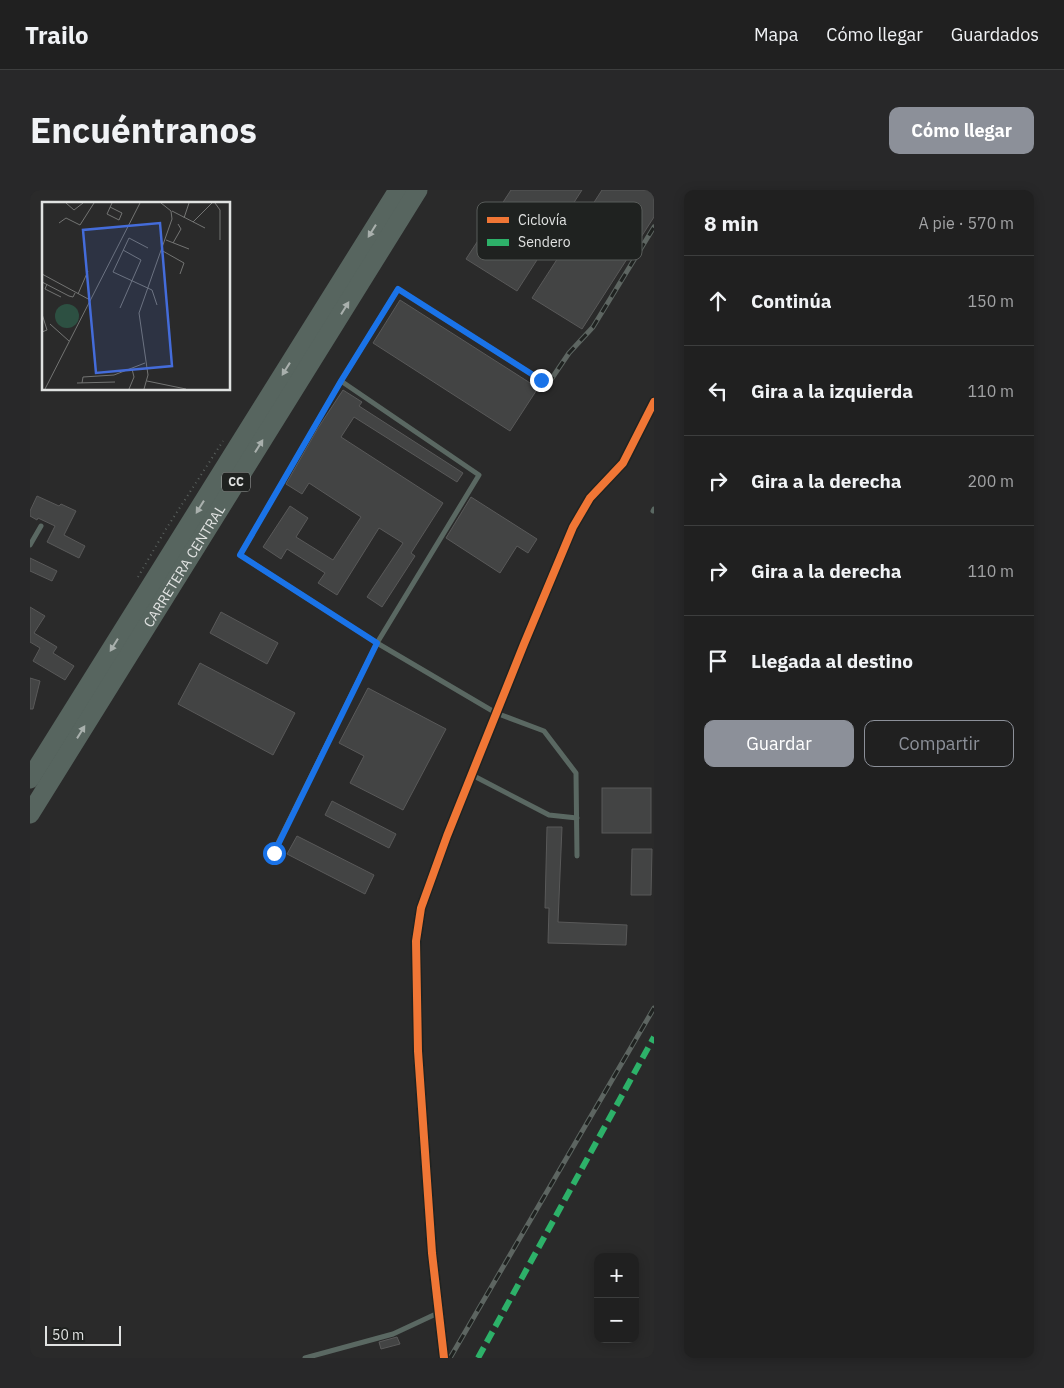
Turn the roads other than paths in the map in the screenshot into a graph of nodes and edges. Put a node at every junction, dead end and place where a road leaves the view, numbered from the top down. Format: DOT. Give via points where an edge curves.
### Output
graph roads {
  1 [pos="398,190"];
  2 [pos="418,190"];
  3 [pos="541,380"];
  4 [pos="341,381"];
  5 [pos="652,409"];
  6 [pos="41,526"];
  7 [pos="30,545"];
  8 [pos="377,643"];
  9 [pos="496,712"];
  10 [pos="38,769"];
  11 [pos="471,775"];
  12 [pos="30,814"];
  13 [pos="577,818"];
  14 [pos="274,853"];
  15 [pos="578,856"];
  16 [pos="438,1313"];
  17 [pos="326,1355"];
  18 [pos="305,1358"];
  19 [pos="444,1358"];
  1 -- 10 [label="highway, CARRETERA CENTRAL / CC, one-way"];
  10 -- 2 [label="highway, CARRETERA CENTRAL / CC, one-way"];
  3 -- 4 [label="lane" via="398,289"];
  4 -- 8 [label="lane" via="479,475"];
  4 -- 8 [label="lane" via="240,555"];
  5 -- 9 [label="street" via="623,463 590,498 573,527"];
  6 -- 7 [label="lane"];
  8 -- 9 [label="lane"];
  8 -- 14 [label="lane"];
  9 -- 11 [label="street"];
  9 -- 13 [label="lane" via="544,731 576,773"];
  10 -- 12 [label="highway, CARRETERA CENTRAL / CC"];
  11 -- 13 [label="lane" via="549,815"];
  11 -- 16 [label="street" via="421,908 416,941 418,1051"];
  13 -- 15 [label="lane"];
  16 -- 17 [label="lane" via="393,1334"];
  16 -- 19 [label="street"];
  17 -- 18 [label="lane"];
}
